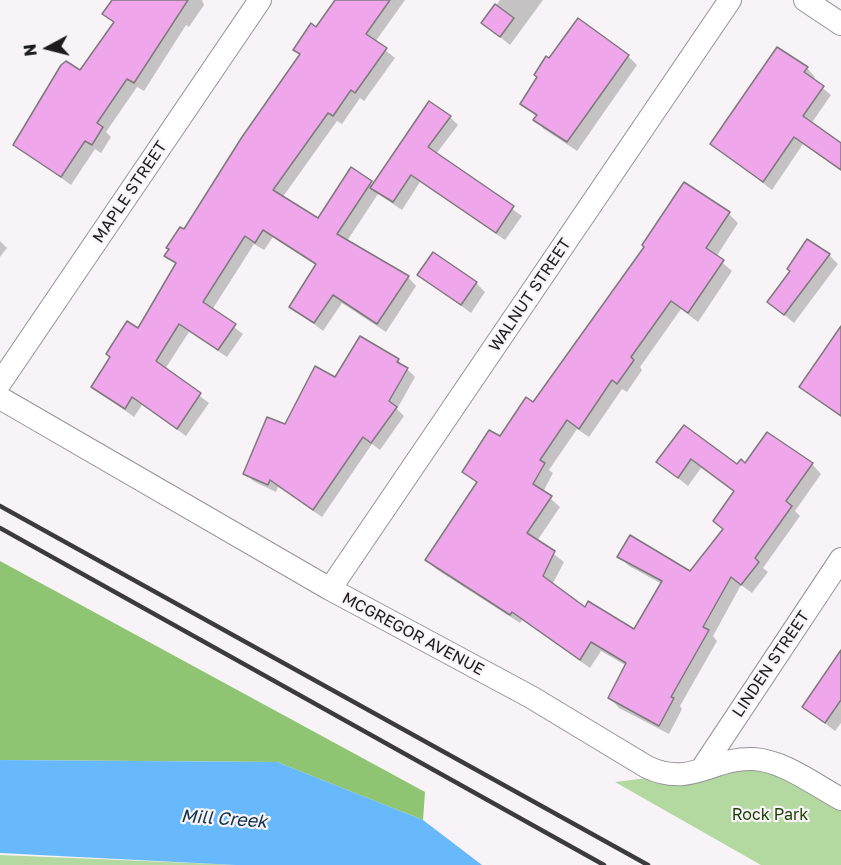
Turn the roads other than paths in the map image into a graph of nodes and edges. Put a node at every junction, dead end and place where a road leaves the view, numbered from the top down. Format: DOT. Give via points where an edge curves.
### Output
graph roads {
  1 [pos="260,0"];
  2 [pos="730,0"];
  3 [pos="806,0"];
  4 [pos="841,24"];
  5 [pos="0,384"];
  6 [pos="0,398"];
  7 [pos="841,559"];
  8 [pos="330,590"];
  9 [pos="701,770"];
  10 [pos="841,799"];
  1 -- 5 [label="street, MAPLE STREET"];
  2 -- 8 [label="street, WALNUT STREET"];
  3 -- 4 [label="street"];
  6 -- 8 [label="street, MCGREGOR AVENUE"];
  7 -- 9 [label="street, LINDEN STREET"];
  8 -- 9 [label="street, MCGREGOR AVENUE" via="531,697 647,767 666,776"];
  9 -- 10 [label="street, MCGREGOR AVENUE" via="753,759 773,763"];
}
